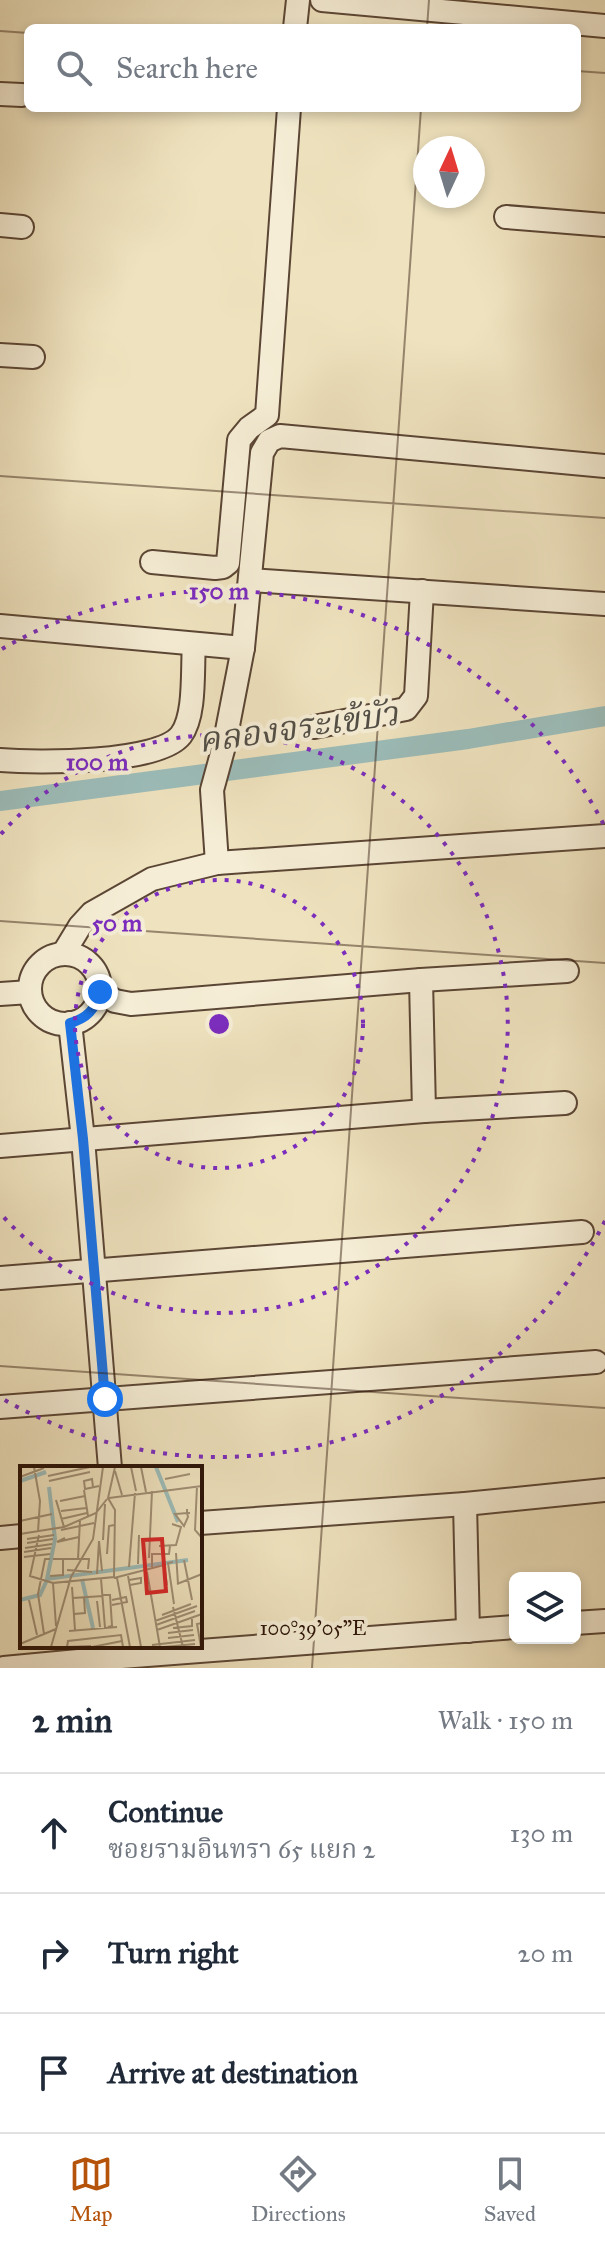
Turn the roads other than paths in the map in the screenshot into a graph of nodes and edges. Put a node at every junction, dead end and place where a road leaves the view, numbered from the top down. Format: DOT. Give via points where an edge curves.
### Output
graph roads {
  1 [pos="298,0"];
  2 [pos="322,0"];
  3 [pos="295,24"];
  4 [pos="605,26"];
  5 [pos="289,112"];
  6 [pos="506,217"];
  7 [pos="605,225"];
  8 [pos="0,355"];
  9 [pos="33,357"];
  10 [pos="605,466"];
  11 [pos="152,562"];
  12 [pos="250,580"];
  13 [pos="422,591"];
  14 [pos="605,604"];
  15 [pos="0,626"];
  16 [pos="194,644"];
  17 [pos="243,648"];
  18 [pos="314,727"];
  19 [pos="0,760"];
  20 [pos="605,836"];
  21 [pos="217,863"];
  22 [pos="63,954"];
  23 [pos="567,971"];
  24 [pos="421,980"];
  25 [pos="30,992"];
  26 [pos="100,992"];
  27 [pos="0,994"];
  28 [pos="70,1023"];
  29 [pos="565,1103"];
  30 [pos="424,1111"];
  31 [pos="83,1139"];
  32 [pos="0,1146"];
  33 [pos="582,1232"];
  34 [pos="94,1270"];
  35 [pos="0,1278"];
  36 [pos="596,1362"];
  37 [pos="105,1399"];
  38 [pos="0,1407"];
  39 [pos="110,1466"];
  40 [pos="605,1490"];
  41 [pos="465,1504"];
  42 [pos="202,1523"];
  43 [pos="20,1536"];
  44 [pos="0,1538"];
  45 [pos="605,1621"];
  46 [pos="581,1623"];
  47 [pos="509,1628"];
  48 [pos="468,1631"];
  49 [pos="121,1657"];
  50 [pos="4,1668"];
  1 -- 3 [label="street"];
  2 -- 4 [label="street"];
  5 -- 11 [label="street" via="267,415 239,440 228,563 215,568"];
  6 -- 7 [label="street"];
  8 -- 9 [label="street"];
  10 -- 12 [label="street" via="280,436 262,453"];
  12 -- 13 [label="street"];
  12 -- 17 [label="street"];
  13 -- 14 [label="street"];
  13 -- 18 [label="street" via="412,703 406,709"];
  15 -- 16 [label="street"];
  16 -- 17 [label="street"];
  16 -- 19 [label="street" via="190,718 180,737 159,749 90,761"];
  17 -- 21 [label="street" via="212,790"];
  20 -- 21 [label="street"];
  21 -- 22 [label="street" via="152,879 92,913"];
  22 -- 25 [label="street" via="35,971"];
  22 -- 26 [label="street" via="94,969"];
  23 -- 24 [label="street"];
  24 -- 26 [label="street" via="131,1004"];
  24 -- 30 [label="street"];
  25 -- 27 [label="street"];
  25 -- 28 [label="street" via="48,1019"];
  26 -- 28 [label="street" via="91,1013"];
  28 -- 31 [label="street"];
  29 -- 30 [label="street"];
  30 -- 31 [label="street"];
  31 -- 32 [label="street"];
  31 -- 34 [label="street"];
  33 -- 34 [label="street"];
  34 -- 35 [label="street"];
  34 -- 37 [label="street"];
  36 -- 37 [label="street"];
  37 -- 38 [label="street"];
  37 -- 39 [label="street"];
  40 -- 41 [label="street"];
  41 -- 42 [label="street"];
  41 -- 48 [label="street"];
  43 -- 44 [label="street"];
  45 -- 46 [label="street"];
  47 -- 48 [label="street"];
  48 -- 49 [label="street"];
  49 -- 50 [label="street"];
}
